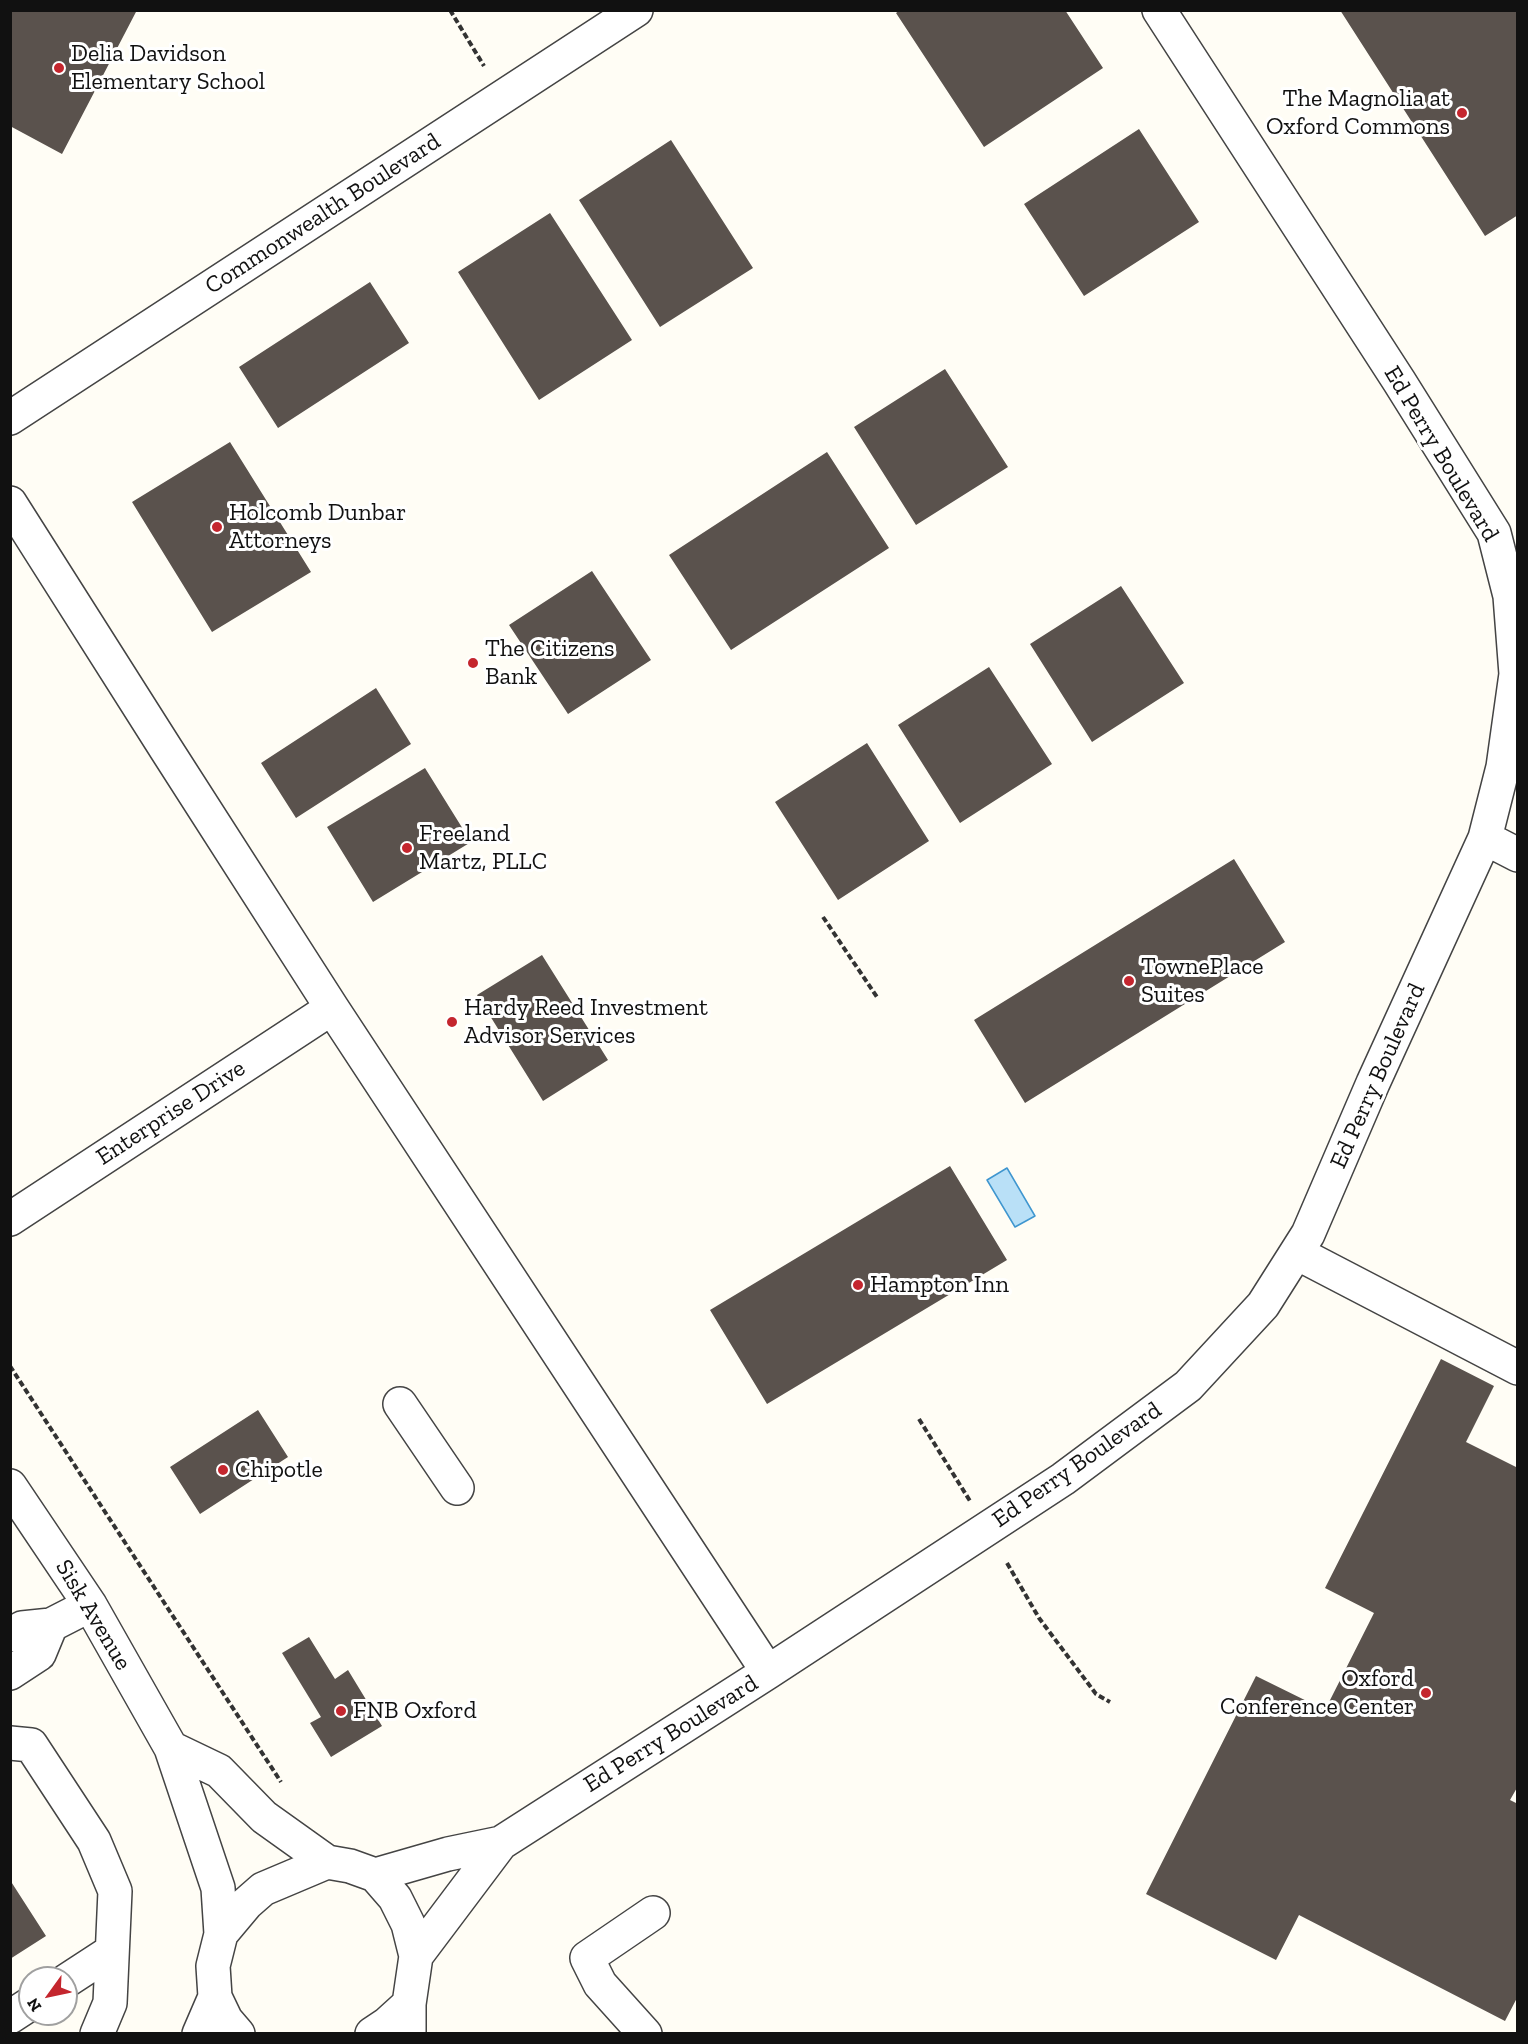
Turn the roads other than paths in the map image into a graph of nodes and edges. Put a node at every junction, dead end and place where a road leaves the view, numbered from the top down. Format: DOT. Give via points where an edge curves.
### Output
graph roads {
  1 [pos="636,10"];
  2 [pos="1158,10"];
  3 [pos="10,418"];
  4 [pos="10,503"];
  5 [pos="1485,838"];
  6 [pos="1518,855"];
  7 [pos="332,1008"];
  8 [pos="10,1219"];
  9 [pos="1297,1253"];
  10 [pos="1518,1368"];
  11 [pos="400,1404"];
  12 [pos="10,1486"];
  13 [pos="458,1488"];
  14 [pos="90,1605"];
  15 [pos="51,1625"];
  16 [pos="10,1635"];
  17 [pos="768,1672"];
  18 [pos="10,1673"];
  19 [pos="10,1743"];
  20 [pos="171,1748"];
  21 [pos="501,1843"];
  22 [pos="327,1862"];
  23 [pos="375,1875"];
  24 [pos="653,1913"];
  25 [pos="221,1934"];
  26 [pos="112,1951"];
  27 [pos="416,1956"];
  28 [pos="78,1973"];
  29 [pos="214,1997"];
  30 [pos="409,2019"];
  31 [pos="97,2034"];
  32 [pos="199,2034"];
  33 [pos="238,2034"];
  34 [pos="372,2034"];
  35 [pos="645,2034"];
  1 -- 3 [label="street, Commonwealth Boulevard"];
  2 -- 5 [label="street, Ed Perry Boulevard" via="1494,533 1510,596 1516,674 1503,767"];
  4 -- 7 [label="street"];
  5 -- 6 [label="street"];
  5 -- 9 [label="street, Ed Perry Boulevard"];
  7 -- 8 [label="street, Enterprise Drive"];
  7 -- 17 [label="street"];
  9 -- 10 [label="street"];
  9 -- 17 [label="street, Ed Perry Boulevard" via="1263,1305 1188,1386 1063,1479"];
  11 -- 13 [label="street"];
  12 -- 14 [label="street, Sisk Avenue"];
  14 -- 15 [label="street"];
  14 -- 20 [label="street, Sisk Avenue"];
  15 -- 16 [label="street" via="22,1628"];
  15 -- 18 [label="street" via="39,1654"];
  17 -- 21 [label="street, Ed Perry Boulevard"];
  19 -- 26 [label="street" via="31,1745 94,1841 115,1891"];
  20 -- 22 [label="street" via="219,1771 264,1817"];
  20 -- 25 [label="street, Sisk Avenue" via="218,1888"];
  21 -- 23 [label="street, Ed Perry Boulevard"];
  21 -- 27 [label="street, Ed Perry Boulevard"];
  22 -- 23 [label="street"];
  22 -- 25 [label="street, Sisk Avenue" via="263,1889"];
  23 -- 27 [label="street" via="395,1898 408,1924"];
  24 -- 35 [label="street" via="587,1958 600,1984"];
  25 -- 29 [label="street, Sisk Avenue" via="213,1966"];
  26 -- 28 [label="street"];
  26 -- 31 [label="street" via="110,2003"];
  27 -- 30 [label="street"];
  29 -- 32 [label="street"];
  29 -- 33 [label="street, Sisk Avenue"];
  30 -- 34 [label="street" via="387,2024"];
}
